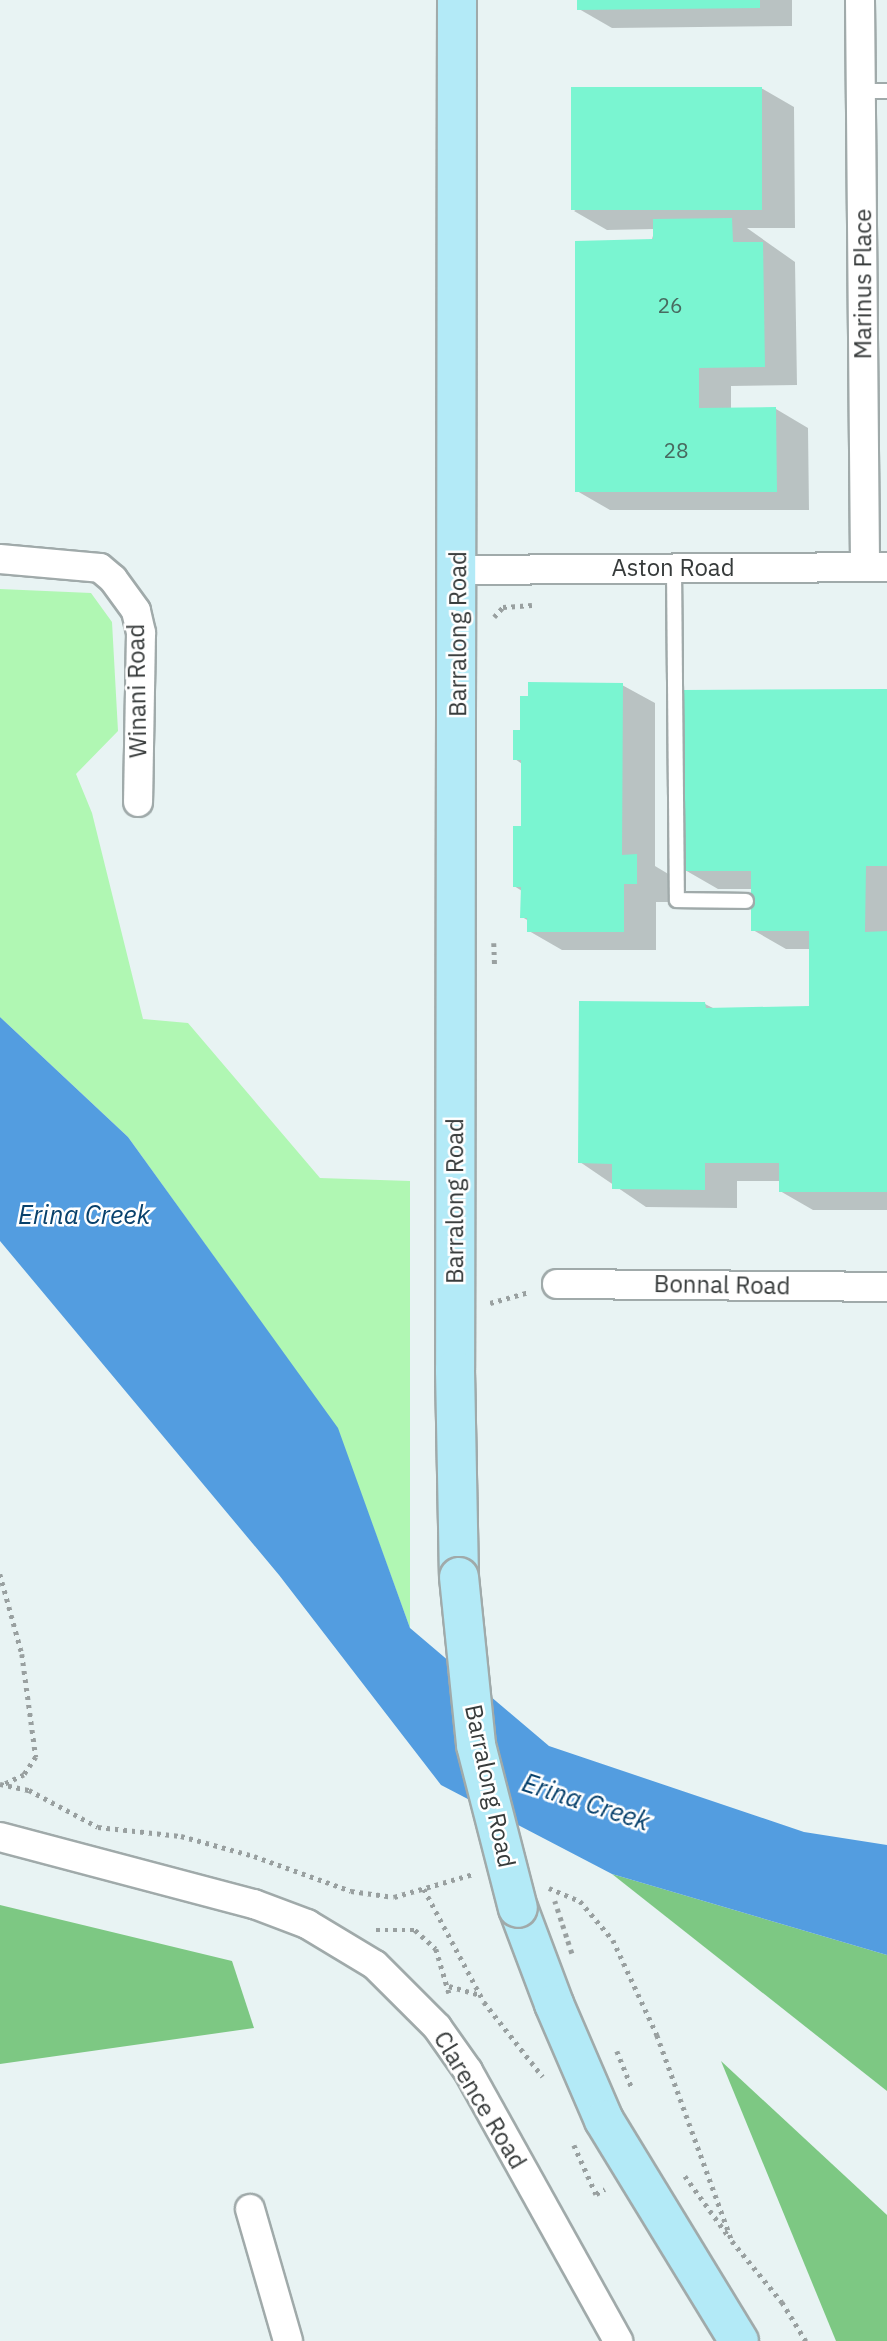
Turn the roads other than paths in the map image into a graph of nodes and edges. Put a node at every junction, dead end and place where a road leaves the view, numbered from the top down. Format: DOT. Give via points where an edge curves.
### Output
graph roads {
  1 [pos="457,0"];
  2 [pos="860,0"];
  3 [pos="874,91"];
  4 [pos="0,559"];
  5 [pos="876,567"];
  6 [pos="674,568"];
  7 [pos="459,570"];
  8 [pos="138,802"];
  9 [pos="746,901"];
  10 [pos="557,1284"];
  11 [pos="887,1287"];
  12 [pos="0,1837"];
  13 [pos="250,2209"];
  14 [pos="289,2341"];
  15 [pos="618,2341"];
  16 [pos="739,2341"];
  1 -- 7 [label="street, Barralong Road"];
  2 -- 3 [label="street, Marinus Place"];
  3 -- 5 [label="street, Marinus Place"];
  4 -- 8 [label="street, Winani Road" via="100,569 114,579 136,611 142,633"];
  5 -- 6 [label="street, Aston Road"];
  6 -- 7 [label="street, Aston Road"];
  6 -- 9 [label="lane" via="677,900"];
  7 -- 16 [label="street, Barralong Road, bridge" via="454,1370 459,1577 476,1745 537,1892 554,2004 604,2120"];
  10 -- 11 [label="street, Bonnal Road"];
  12 -- 15 [label="street, Clarence Road" via="254,1904 307,1924 375,1965 437,2027 468,2071"];
  13 -- 14 [label="street"];
}
